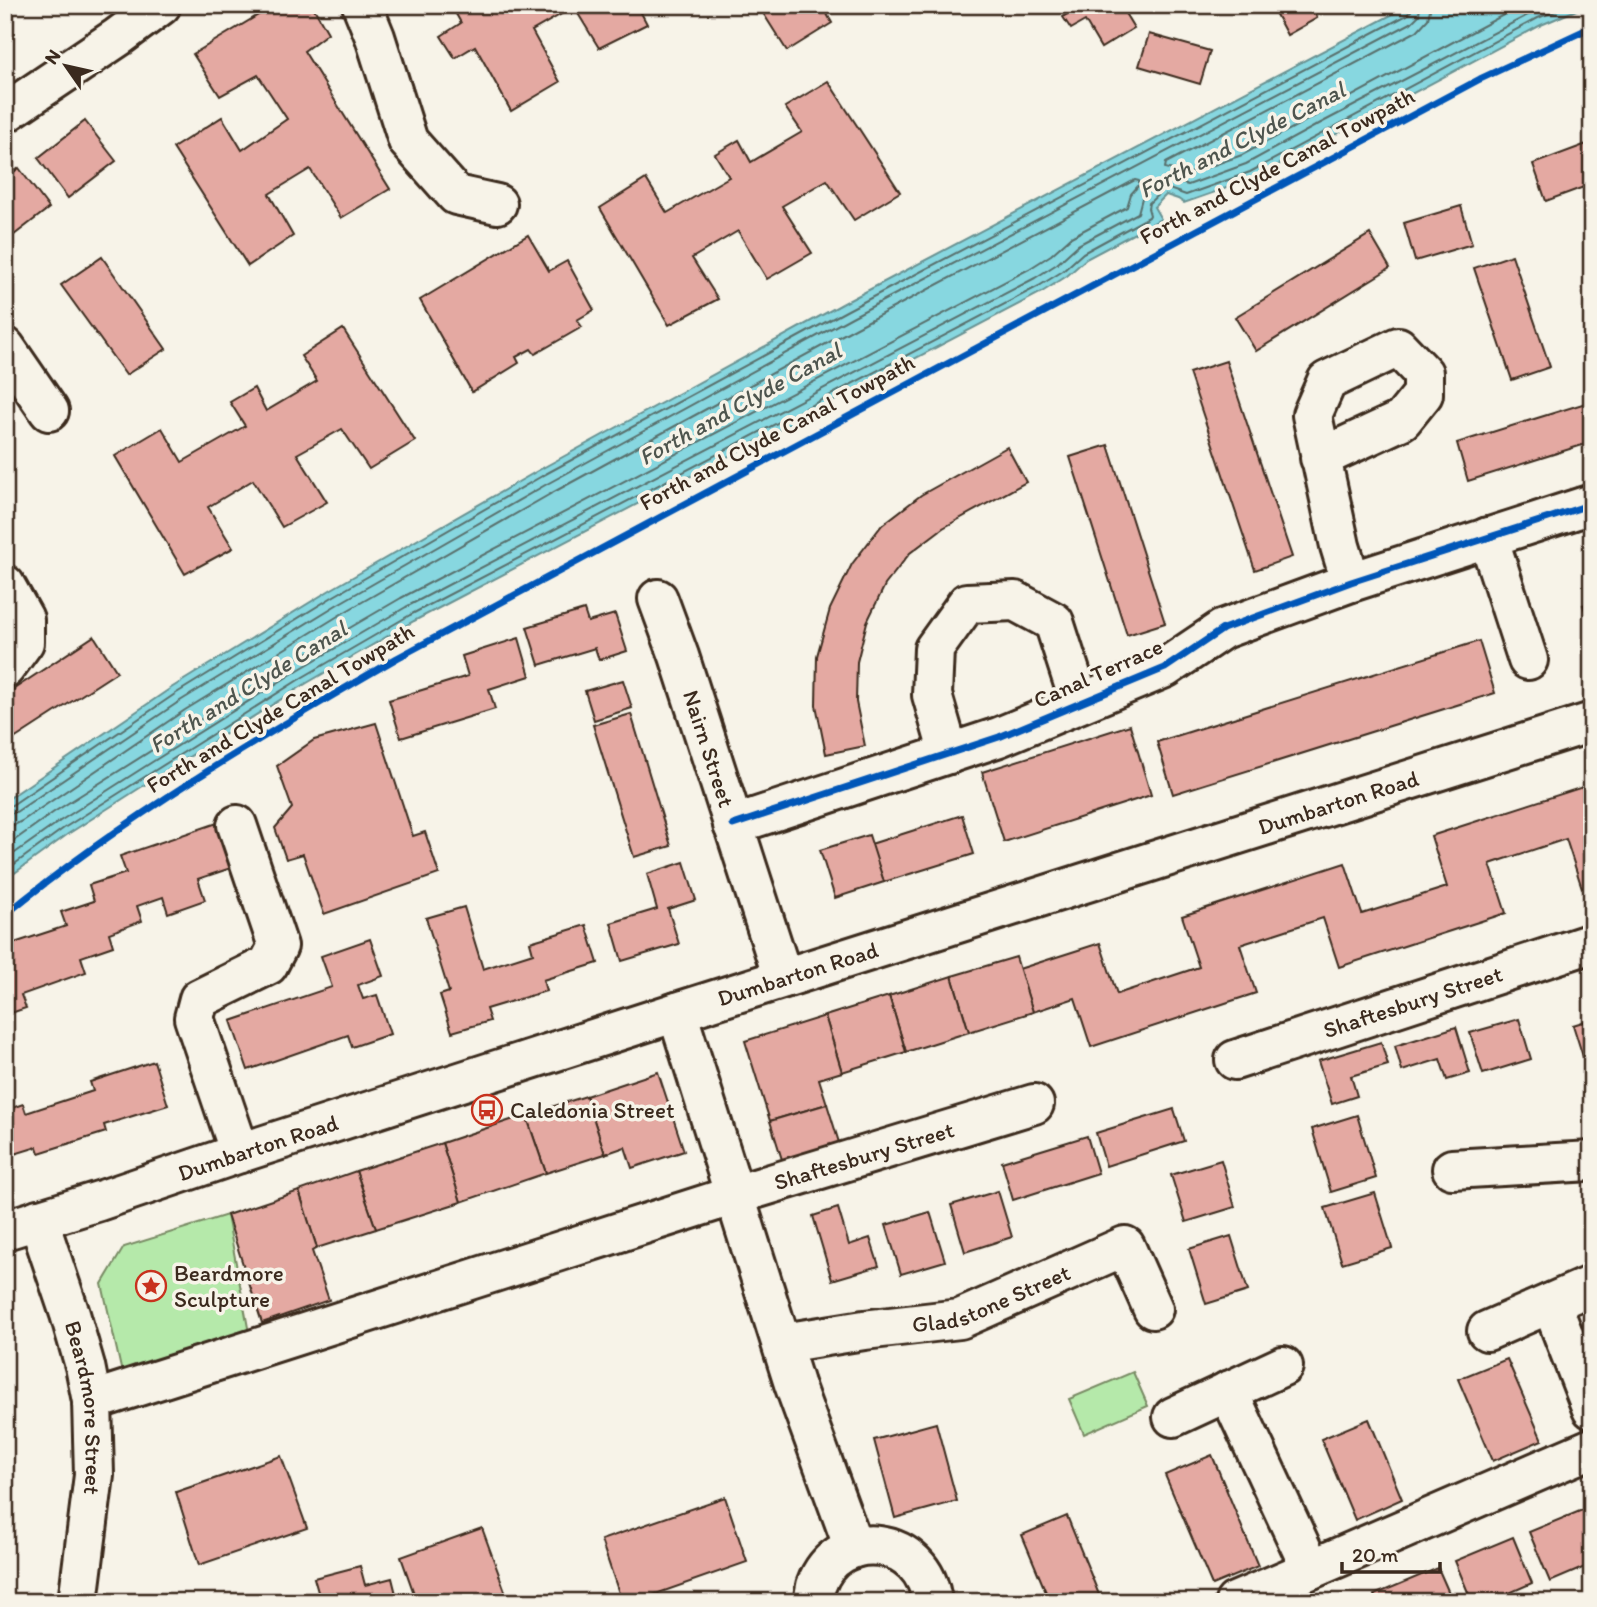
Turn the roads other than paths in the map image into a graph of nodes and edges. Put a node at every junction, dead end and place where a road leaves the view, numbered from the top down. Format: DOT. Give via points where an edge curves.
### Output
graph roads {
  1 [pos="161,5"];
  2 [pos="362,5"];
  3 [pos="5,113"];
  4 [pos="496,204"];
  5 [pos="5,347"];
  6 [pos="49,411"];
  7 [pos="1320,458"];
  8 [pos="1592,504"];
  9 [pos="1489,537"];
  10 [pos="1351,582"];
  11 [pos="5,585"];
  12 [pos="658,599"];
  13 [pos="1528,660"];
  14 [pos="5,667"];
  15 [pos="1080,702"];
  16 [pos="1592,722"];
  17 [pos="949,754"];
  18 [pos="237,825"];
  19 [pos="733,825"];
  20 [pos="1592,943"];
  21 [pos="783,978"];
  22 [pos="677,1012"];
  23 [pos="1235,1060"];
  24 [pos="1034,1104"];
  25 [pos="240,1153"];
  26 [pos="1592,1161"];
  27 [pos="1452,1169"];
  28 [pos="735,1195"];
  29 [pos="22,1224"];
  30 [pos="1592,1284"];
  31 [pos="1550,1303"];
  32 [pos="1153,1309"];
  33 [pos="1487,1331"];
  34 [pos="783,1343"];
  35 [pos="1283,1366"];
  36 [pos="1228,1391"];
  37 [pos="92,1401"];
  38 [pos="1592,1409"];
  39 [pos="1173,1417"];
  40 [pos="1592,1448"];
  41 [pos="854,1548"];
  42 [pos="1311,1569"];
  43 [pos="79,1602"];
  44 [pos="814,1602"];
  45 [pos="932,1602"];
  46 [pos="1235,1602"];
  1 -- 3 [label="street"];
  2 -- 4 [label="street" via="408,141 456,195"];
  5 -- 6 [label="street"];
  7 -- 10 [label="street"];
  8 -- 9 [label="street, Canal Terrace"];
  9 -- 10 [label="street, Canal Terrace"];
  9 -- 13 [label="street"];
  10 -- 15 [label="street, Canal Terrace" via="1223,629 1165,668"];
  11 -- 14 [label="street" via="24,619 24,642"];
  12 -- 19 [label="street, Nairn Street"];
  15 -- 17 [label="street, Canal Terrace"];
  15 -- 17 [label="street, Canal Terrace" via="1054,622 1015,601 967,603 934,649 932,695"];
  16 -- 21 [label="street, Dumbarton Road"];
  17 -- 19 [label="street, Canal Terrace"];
  18 -- 25 [label="street" via="278,946 268,965 199,999 194,1018"];
  19 -- 21 [label="street, Nairn Street"];
  20 -- 23 [label="street, Shaftesbury Street"];
  21 -- 22 [label="street, Dumbarton Road"];
  22 -- 25 [label="street, Dumbarton Road"];
  22 -- 28 [label="street"];
  24 -- 28 [label="street, Shaftesbury Street"];
  25 -- 29 [label="street, Dumbarton Road"];
  26 -- 27 [label="street"];
  28 -- 34 [label="street"];
  28 -- 37 [label="street, Shaftesbury Street"];
  29 -- 37 [label="street, Beardmore Street" via="70,1314"];
  30 -- 31 [label="street"];
  31 -- 33 [label="street"];
  31 -- 38 [label="street"];
  32 -- 34 [label="street, Gladstone Street" via="1125,1246 960,1319"];
  34 -- 41 [label="street"];
  35 -- 36 [label="street"];
  36 -- 39 [label="street"];
  36 -- 42 [label="street"];
  37 -- 43 [label="street, Beardmore Street" via="94,1475"];
  40 -- 42 [label="street"];
  41 -- 44 [label="street" via="824,1570"];
  41 -- 45 [label="street" via="893,1548 910,1558 923,1572"];
  42 -- 46 [label="street"];
}
